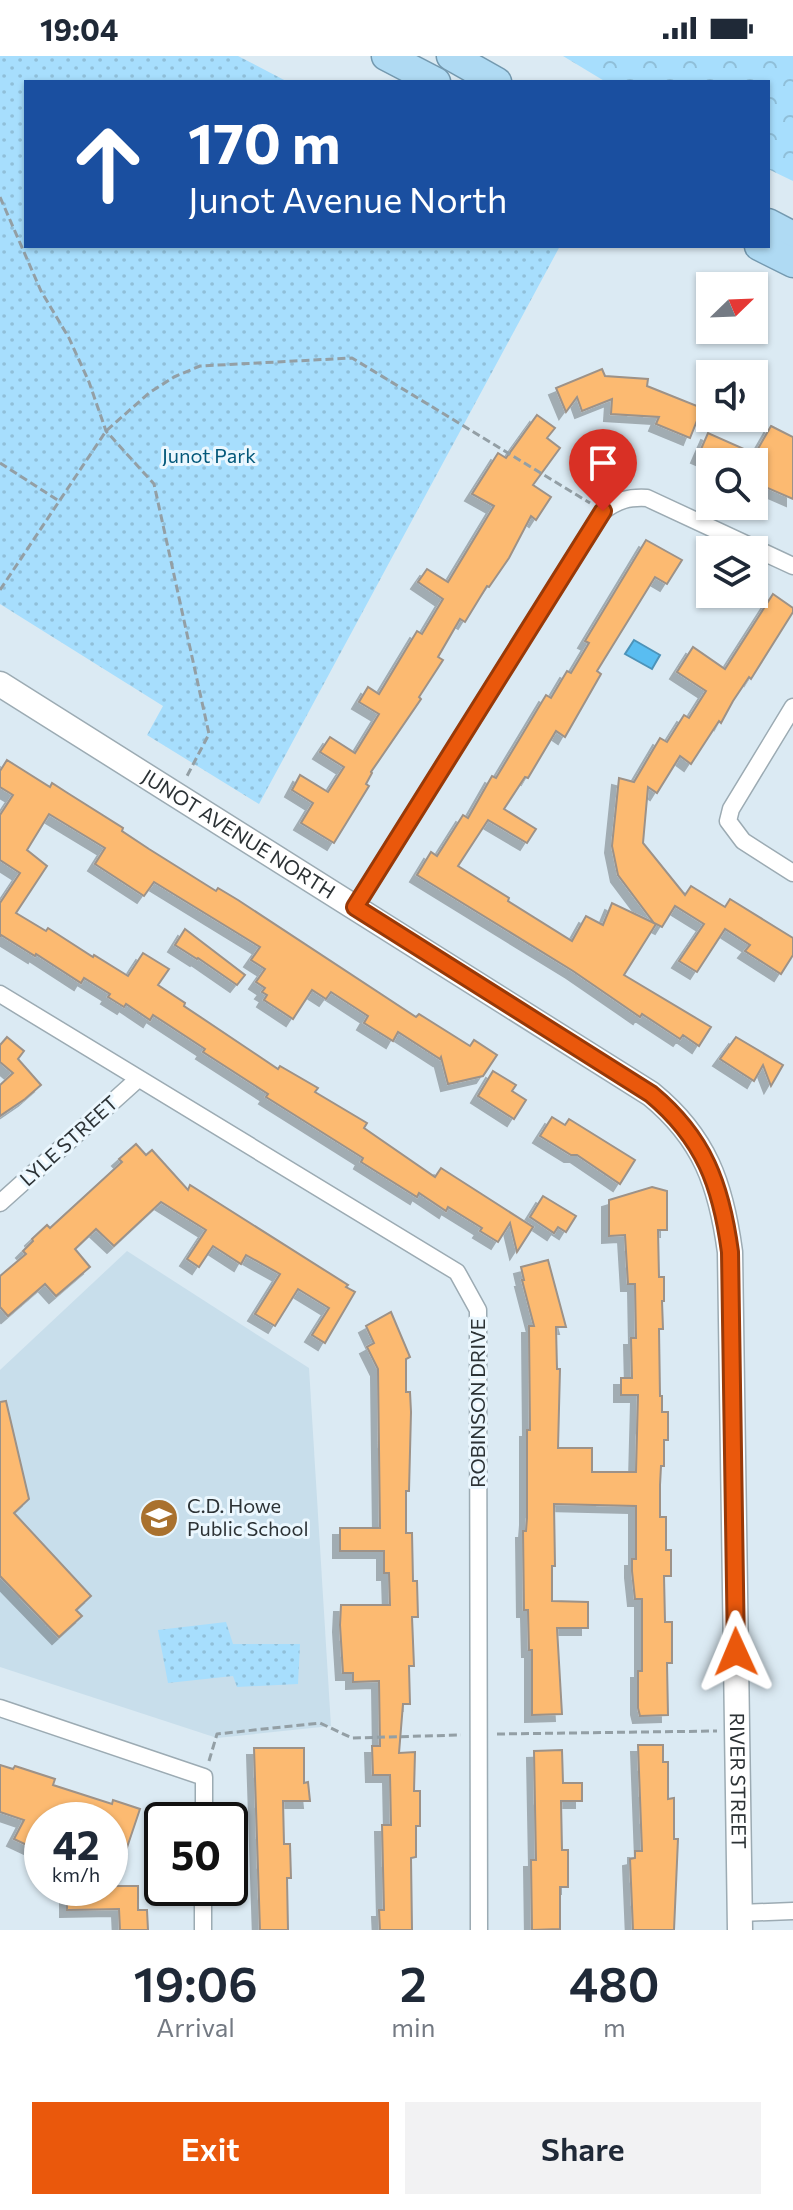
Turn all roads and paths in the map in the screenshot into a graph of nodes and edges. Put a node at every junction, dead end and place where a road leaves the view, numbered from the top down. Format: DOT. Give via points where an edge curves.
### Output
graph roads {
  1 [pos="386,56"];
  2 [pos="451,56"];
  3 [pos="432,80"];
  4 [pos="493,80"];
  5 [pos="0,197"];
  6 [pos="770,224"];
  7 [pos="793,236"];
  8 [pos="763,248"];
  9 [pos="793,263"];
  10 [pos="106,431"];
  11 [pos="0,463"];
  12 [pos="59,501"];
  13 [pos="603,511"];
  14 [pos="793,566"];
  15 [pos="0,590"];
  16 [pos="0,684"];
  17 [pos="793,707"];
  18 [pos="177,794"];
  19 [pos="793,873"];
  20 [pos="355,907"];
  21 [pos="0,994"];
  22 [pos="138,1079"];
  23 [pos="704,1158"];
  24 [pos="0,1203"];
  25 [pos="0,1708"];
  26 [pos="737,1731"];
  27 [pos="479,1735"];
  28 [pos="204,1777"];
  29 [pos="204,1802"];
  30 [pos="203,1906"];
  31 [pos="793,1911"];
  32 [pos="740,1921"];
  33 [pos="203,1930"];
  34 [pos="479,1930"];
  1 -- 3 [label="highway"];
  2 -- 4 [label="highway"];
  5 -- 10 [label="path" via="89,382"];
  6 -- 7 [label="highway"];
  8 -- 9 [label="highway"];
  10 -- 12 [label="path"];
  10 -- 13 [label="path" via="149,393 200,366 352,358"];
  10 -- 18 [label="path" via="154,484 209,734"];
  11 -- 12 [label="path"];
  12 -- 15 [label="path"];
  13 -- 14 [label="street" via="631,496 647,498"];
  13 -- 20 [label="street"];
  16 -- 18 [label="main road, JUNOT AVENUE NORTH"];
  17 -- 19 [label="street" via="728,821 743,841"];
  18 -- 20 [label="main road, JUNOT AVENUE NORTH"];
  20 -- 23 [label="main road, JUNOT AVENUE NORTH" via="651,1094 687,1129"];
  21 -- 22 [label="street, ROBINSON DRIVE"];
  22 -- 24 [label="street, LYLE STREET"];
  22 -- 27 [label="street, ROBINSON DRIVE" via="457,1272 478,1310"];
  23 -- 26 [label="main road, RIVER STREET" via="721,1199 730,1252"];
  25 -- 28 [label="street"];
  26 -- 27 [label="path"];
  26 -- 32 [label="main road, RIVER STREET"];
  27 -- 28 [label="path" via="352,1738 320,1723 217,1734"];
  27 -- 34 [label="street, ROBINSON DRIVE"];
  28 -- 29 [label="street"];
  30 -- 33 [label="street"];
  31 -- 32 [label="street"];
}
